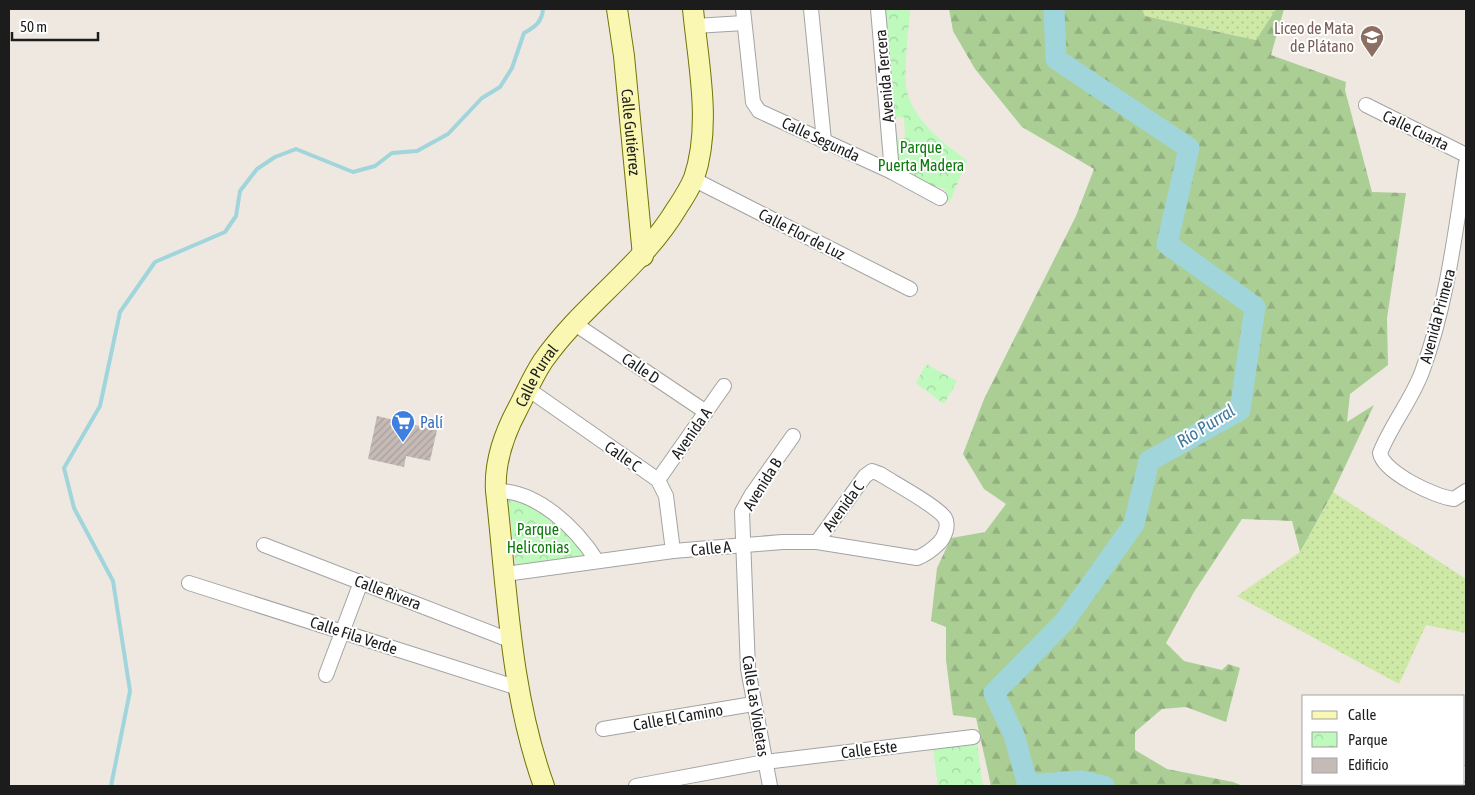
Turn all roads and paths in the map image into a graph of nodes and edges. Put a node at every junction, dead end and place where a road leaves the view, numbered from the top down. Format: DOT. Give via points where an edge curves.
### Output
graph roads {
  1 [pos="617,9"];
  2 [pos="743,9"];
  3 [pos="811,9"];
  4 [pos="878,9"];
  5 [pos="694,17"];
  6 [pos="744,23"];
  7 [pos="1366,106"];
  8 [pos="824,141"];
  9 [pos="1466,155"];
  10 [pos="1466,163"];
  11 [pos="892,172"];
  12 [pos="693,178"];
  13 [pos="940,198"];
  14 [pos="642,256"];
  15 [pos="910,289"];
  16 [pos="575,324"];
  17 [pos="724,386"];
  18 [pos="528,389"];
  19 [pos="706,412"];
  20 [pos="793,436"];
  21 [pos="658,480"];
  22 [pos="496,491"];
  23 [pos="1466,491"];
  24 [pos="817,542"];
  25 [pos="264,544"];
  26 [pos="744,544"];
  27 [pos="673,552"];
  28 [pos="918,558"];
  29 [pos="597,561"];
  30 [pos="505,574"];
  31 [pos="189,582"];
  32 [pos="358,590"];
  33 [pos="747,596"];
  34 [pos="343,631"];
  35 [pos="512,641"];
  36 [pos="326,676"];
  37 [pos="518,688"];
  38 [pos="753,704"];
  39 [pos="603,729"];
  40 [pos="973,737"];
  41 [pos="765,762"];
  42 [pos="544,786"];
  43 [pos="636,786"];
  44 [pos="770,786"];
  1 -- 14 [label="street, Calle Gutiérrez"];
  2 -- 6 [label="street"];
  3 -- 8 [label="street"];
  4 -- 11 [label="street, Avenida Tercera"];
  5 -- 6 [label="street"];
  5 -- 12 [label="street, Calle Purral" via="701,125"];
  6 -- 8 [label="street, Calle Segunda" via="756,107"];
  7 -- 9 [label="street, Calle Cuarta"];
  8 -- 11 [label="street, Calle Segunda"];
  10 -- 23 [label="street, Avenida Primera" via="1441,312 1421,374 1403,413 1382,446 1380,458 1430,493 1454,500"];
  11 -- 13 [label="street, Calle Segunda"];
  12 -- 14 [label="street, Calle Purral" via="668,224"];
  12 -- 15 [label="street, Calle Flor de Luz"];
  14 -- 16 [label="street, Calle Purral"];
  16 -- 18 [label="street, Calle Purral" via="543,361"];
  16 -- 19 [label="street, Calle D"];
  17 -- 19 [label="street, Avenida A"];
  18 -- 21 [label="street, Calle C"];
  18 -- 22 [label="street, Calle Purral" via="509,425 497,459"];
  19 -- 21 [label="street, Avenida A"];
  20 -- 26 [label="street, Avenida B" via="742,512"];
  21 -- 27 [label="street, Calle C" via="666,496"];
  22 -- 29 [label="street" via="523,494 568,523"];
  22 -- 30 [label="street, Calle Purral"];
  24 -- 26 [label="street, Calle A"];
  24 -- 28 [label="street, Calle A"];
  24 -- 28 [label="street, Avenida C" via="872,471 945,518 944,538 929,554"];
  25 -- 35 [label="street, Calle Rivera"];
  26 -- 27 [label="street, Calle A"];
  26 -- 33 [label="street, Avenida B"];
  27 -- 29 [label="street, Calle A"];
  29 -- 30 [label="street, Calle A"];
  30 -- 35 [label="street, Calle Purral"];
  31 -- 34 [label="street, Calle Fila Verde"];
  32 -- 34 [label="street"];
  33 -- 38 [label="street, Calle Las Violetas" via="748,669"];
  34 -- 36 [label="street"];
  34 -- 37 [label="street, Calle Fila Verde"];
  35 -- 37 [label="street, Calle Purral"];
  37 -- 42 [label="street, Calle Purral"];
  38 -- 39 [label="street, Calle El Camino"];
  38 -- 41 [label="street, Calle Las Violetas"];
  40 -- 41 [label="street, Calle Este"];
  41 -- 43 [label="street, Calle Este"];
  41 -- 44 [label="street, Calle Las Violetas"];
}
